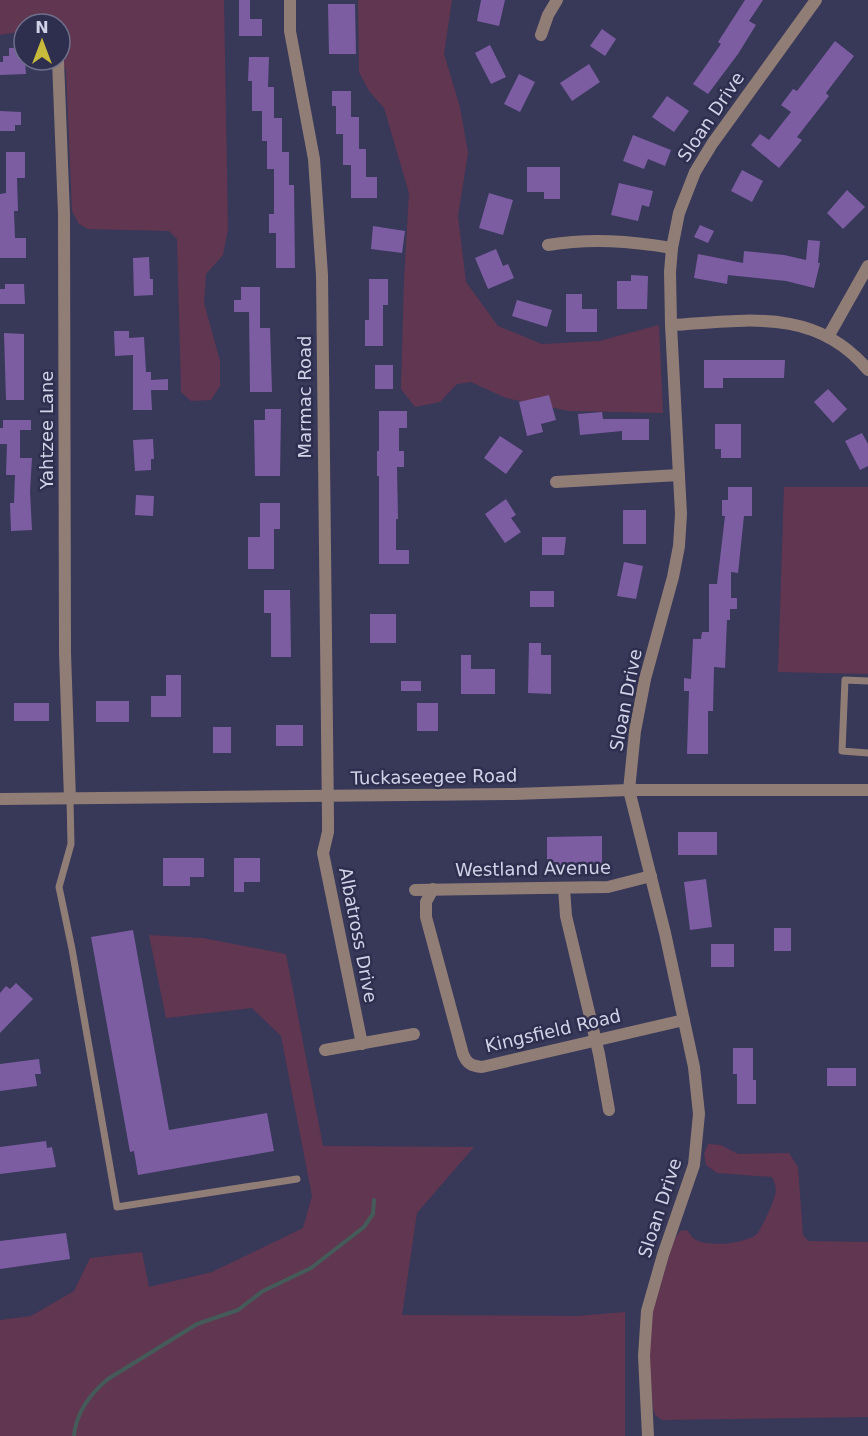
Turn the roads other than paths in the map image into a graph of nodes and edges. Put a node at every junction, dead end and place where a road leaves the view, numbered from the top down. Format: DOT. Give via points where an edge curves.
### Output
graph roads {
  1 [pos="290,0"];
  2 [pos="557,0"];
  3 [pos="816,0"];
  4 [pos="541,35"];
  5 [pos="58,72"];
  6 [pos="548,245"];
  7 [pos="672,248"];
  8 [pos="868,266"];
  9 [pos="671,325"];
  10 [pos="828,337"];
  11 [pos="868,370"];
  12 [pos="679,475"];
  13 [pos="556,482"];
  14 [pos="868,681"];
  15 [pos="868,753"];
  16 [pos="629,790"];
  17 [pos="868,790"];
  18 [pos="327,797"];
  19 [pos="0,799"];
  20 [pos="70,799"];
  21 [pos="651,876"];
  22 [pos="564,888"];
  23 [pos="433,889"];
  24 [pos="414,890"];
  25 [pos="684,1020"];
  26 [pos="414,1034"];
  27 [pos="596,1040"];
  28 [pos="362,1044"];
  29 [pos="325,1050"];
  30 [pos="609,1110"];
  31 [pos="297,1179"];
  32 [pos="648,1436"];
  1 -- 18 [label="street, Marmac Road" via="290,31 314,159 321,265"];
  2 -- 4 [label="street"];
  3 -- 7 [label="street, Sloan Drive" via="695,172 679,213"];
  5 -- 20 [label="street, Yahtzee Lane" via="64,214 65,653"];
  6 -- 7 [label="street" via="620,240"];
  7 -- 9 [label="street, Sloan Drive"];
  8 -- 10 [label="street"];
  9 -- 10 [label="street" via="765,320 812,329"];
  9 -- 12 [label="street, Sloan Drive"];
  10 -- 11 [label="street"];
  12 -- 13 [label="street"];
  12 -- 16 [label="street, Sloan Drive" via="679,546 645,679"];
  14 -- 15 [label="lane" via="845,680 842,751"];
  16 -- 17 [label="street, Tuckaseegee Road"];
  16 -- 18 [label="street, Tuckaseegee Road"];
  16 -- 21 [label="street, Sloan Drive"];
  18 -- 20 [label="street, Tuckaseegee Road"];
  18 -- 28 [label="street, Albatross Drive" via="328,832 323,853"];
  19 -- 20 [label="street, Tuckaseegee Road"];
  20 -- 31 [label="lane" via="71,844 59,887 117,1207"];
  21 -- 22 [label="street, Westland Avenue" via="608,887"];
  21 -- 25 [label="street, Sloan Drive"];
  22 -- 23 [label="street, Westland Avenue"];
  22 -- 27 [label="street" via="566,916"];
  23 -- 24 [label="street, Westland Avenue"];
  23 -- 27 [label="street, Kingsfield Road" via="426,902 426,917 463,1054 469,1063 482,1067"];
  25 -- 27 [label="street, Kingsfield Road"];
  25 -- 32 [label="street, Sloan Drive" via="694,1067 698,1132 694,1165 647,1311 644,1356"];
  26 -- 28 [label="street"];
  27 -- 30 [label="street"];
  28 -- 29 [label="street"];
}
